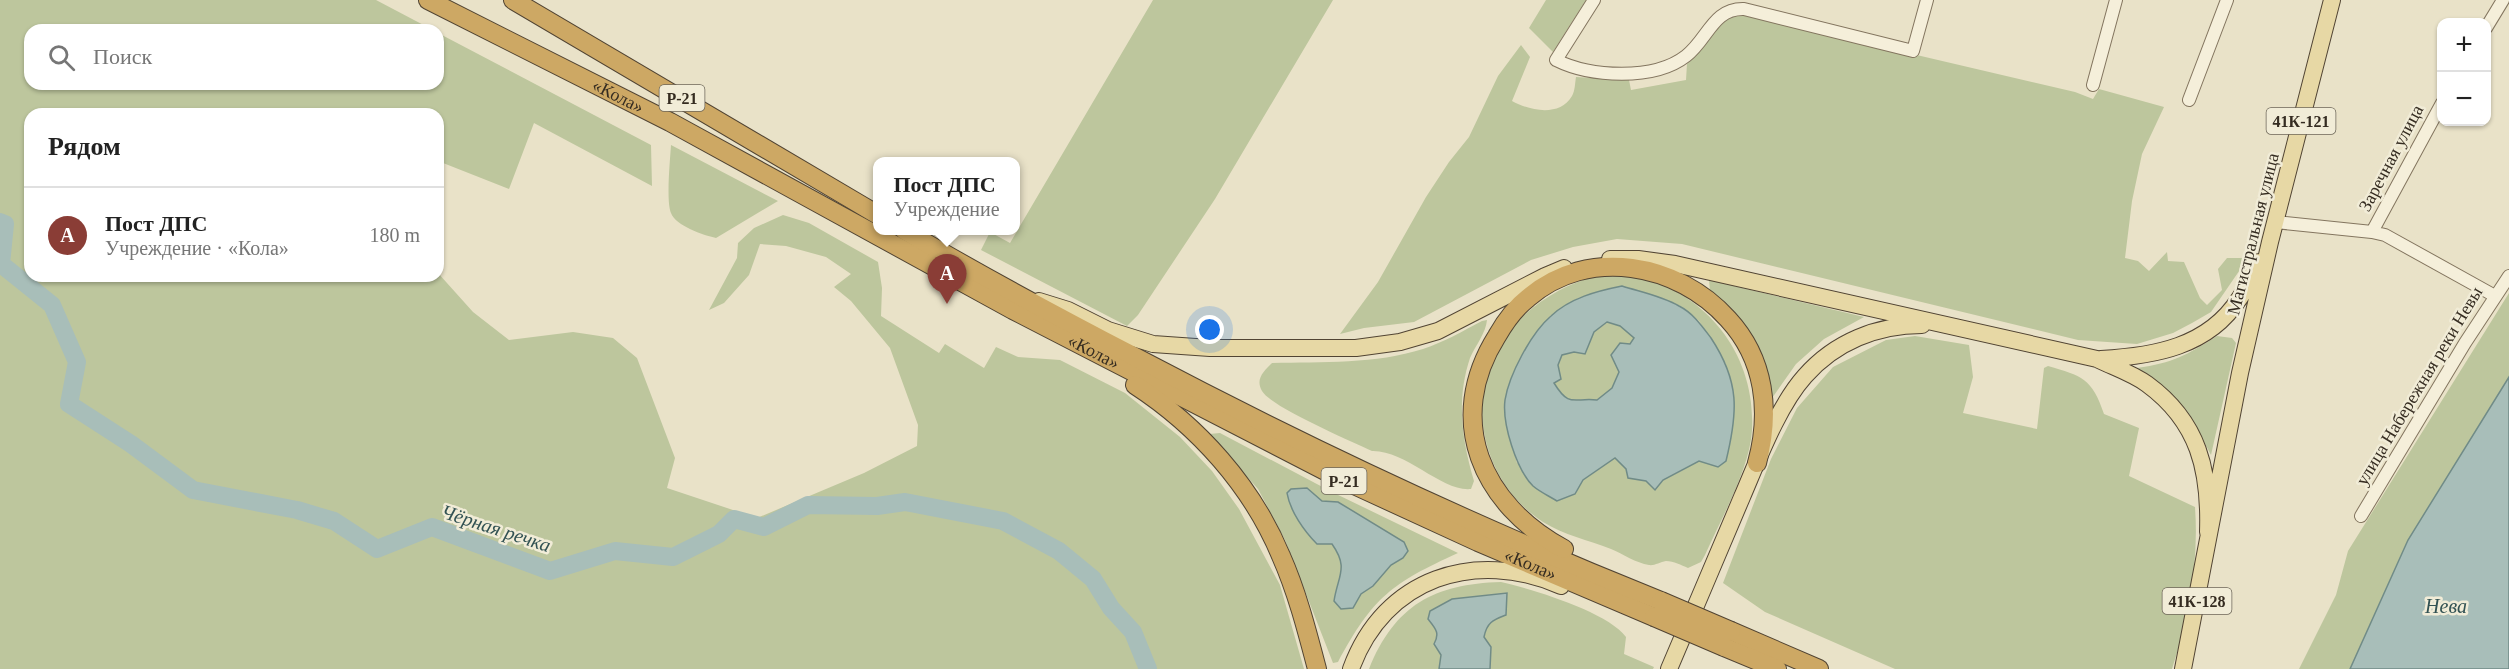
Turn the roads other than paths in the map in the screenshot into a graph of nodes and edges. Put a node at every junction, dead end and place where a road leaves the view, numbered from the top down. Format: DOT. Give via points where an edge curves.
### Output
graph roads {
  1 [pos="428,0"];
  2 [pos="513,0"];
  3 [pos="1594,0"];
  4 [pos="1927,0"];
  5 [pos="2116,0"];
  6 [pos="2227,0"];
  7 [pos="2332,0"];
  8 [pos="2503,0"];
  9 [pos="1745,5"];
  10 [pos="2491,21"];
  11 [pos="2093,85"];
  12 [pos="2189,100"];
  13 [pos="2437,112"];
  14 [pos="873,212"];
  15 [pos="2275,222"];
  16 [pos="873,232"];
  17 [pos="2372,232"];
  18 [pos="878,235"];
  19 [pos="911,235"];
  20 [pos="2270,242"];
  21 [pos="2509,276"];
  22 [pos="1016,294"];
  23 [pos="2494,296"];
  24 [pos="1043,325"];
  25 [pos="1956,328"];
  26 [pos="2097,359"];
  27 [pos="1757,463"];
  28 [pos="2361,516"];
  29 [pos="2208,532"];
  30 [pos="1642,593"];
  31 [pos="1658,609"];
  32 [pos="1727,639"];
  33 [pos="1317,669"];
  34 [pos="1351,669"];
  35 [pos="1669,669"];
  36 [pos="1777,669"];
  37 [pos="1819,669"];
  38 [pos="2183,669"];
  1 -- 16 [label="highway, «Кола» / Р-21" via="670,122"];
  2 -- 14 [label="highway, «Кола» / Р-21"];
  3 -- 9 [label="street" via="1556,60 1573,69 1642,72 1673,64 1694,49 1721,14"];
  4 -- 9 [label="street" via="1912,51"];
  5 -- 11 [label="street"];
  6 -- 12 [label="street"];
  7 -- 15 [label="main road, Магистральная улица / 41К-121"];
  8 -- 10 [label="street"];
  13 -- 17 [label="street, Заречная улица"];
  15 -- 17 [label="street"];
  15 -- 20 [label="main road, Магистральная улица / 41К-121"];
  17 -- 23 [label="street" via="2403,243"];
  18 -- 24 [label="highway, «Кола» / Р-21"];
  19 -- 22 [label="highway, «Кола» / Р-21"];
  20 -- 26 [label="main road" via="2239,299 2209,331 2162,352"];
  20 -- 29 [label="main road, Магистральная улица"];
  21 -- 23 [label="street, улица Набережная реки Невы"];
  22 -- 25 [label="main road" via="1153,344 1356,348 1400,342 1438,331 1558,270 1599,260 1638,259"];
  22 -- 30 [label="highway, «Кола» / Р-21" via="1349,464"];
  23 -- 28 [label="street, улица Набережная реки Невы"];
  24 -- 31 [label="highway, «Кола» / Р-21" via="1351,484 1456,532"];
  24 -- 33 [label="highway" via="1172,412 1226,467 1252,501 1281,556 1302,612"];
  25 -- 26 [label="main road"];
  25 -- 27 [label="main road" via="1886,328 1857,337 1830,354 1803,377"];
  26 -- 29 [label="main road" via="2146,383 2186,424 2206,472"];
  27 -- 30 [label="highway" via="1765,417 1758,371 1732,323 1689,286 1645,269 1599,268 1550,283 1515,309 1489,349 1473,396 1473,426 1480,461 1511,510 1537,533 1607,567"];
  27 -- 35 [label="main road"];
  29 -- 38 [label="main road, 41К-128"];
  30 -- 31 [label="highway, «Кола» / Р-21"];
  31 -- 32 [label="highway, «Кола» / Р-21, bridge"];
  31 -- 34 [label="main road" via="1618,611 1521,573 1460,572 1421,584 1396,602 1371,628"];
  32 -- 36 [label="highway, «Кола» / Р-21"];
  32 -- 37 [label="highway, «Кола» / Р-21"];
}
